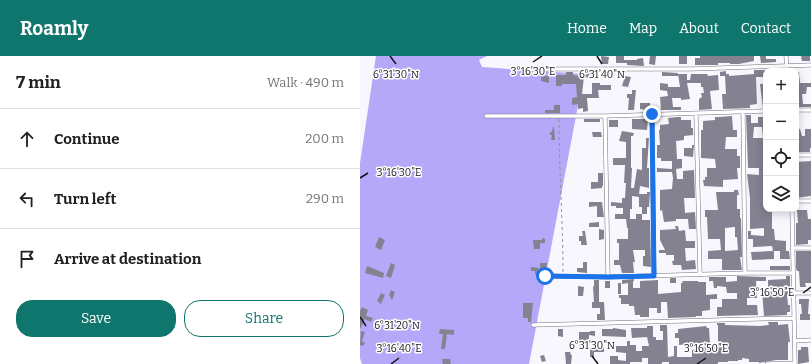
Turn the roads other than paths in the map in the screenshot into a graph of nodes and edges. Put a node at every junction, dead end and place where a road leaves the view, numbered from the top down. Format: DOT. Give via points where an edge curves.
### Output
graph roads {
  1 [pos="786,56"];
  2 [pos="811,65"];
  3 [pos="786,66"];
  4 [pos="523,69"];
  5 [pos="799,110"];
  6 [pos="811,110"];
  7 [pos="763,111"];
  8 [pos="743,112"];
  9 [pos="652,114"];
  10 [pos="696,114"];
  11 [pos="486,116"];
  12 [pos="605,116"];
  13 [pos="811,155"];
  14 [pos="799,156"];
  15 [pos="799,201"];
  16 [pos="811,201"];
  17 [pos="792,212"];
  18 [pos="792,248"];
  19 [pos="811,248"];
  20 [pos="745,273"];
  21 [pos="793,273"];
  22 [pos="700,274"];
  23 [pos="545,276"];
  24 [pos="654,276"];
  25 [pos="608,277"];
  26 [pos="811,292"];
  27 [pos="793,293"];
  28 [pos="793,318"];
  29 [pos="533,325"];
  30 [pos="811,340"];
  31 [pos="795,341"];
  32 [pos="767,364"];
  33 [pos="795,364"];
  1 -- 3 [label="street"];
  2 -- 3 [label="street"];
  3 -- 4 [label="street"];
  5 -- 6 [label="street"];
  7 -- 8 [label="street"];
  8 -- 10 [label="street"];
  8 -- 20 [label="street"];
  9 -- 10 [label="street"];
  9 -- 12 [label="street"];
  9 -- 24 [label="street"];
  10 -- 22 [label="street"];
  11 -- 12 [label="street"];
  12 -- 25 [label="street"];
  13 -- 14 [label="street"];
  15 -- 16 [label="street"];
  17 -- 18 [label="street"];
  18 -- 19 [label="street"];
  18 -- 21 [label="street"];
  20 -- 21 [label="street"];
  20 -- 22 [label="street"];
  21 -- 27 [label="street"];
  22 -- 24 [label="street"];
  23 -- 25 [label="street"];
  24 -- 25 [label="street"];
  26 -- 27 [label="street"];
  27 -- 28 [label="street"];
  28 -- 29 [label="street"];
  28 -- 31 [label="street"];
  30 -- 31 [label="street"];
  31 -- 33 [label="street"];
  32 -- 33 [label="street"];
}
